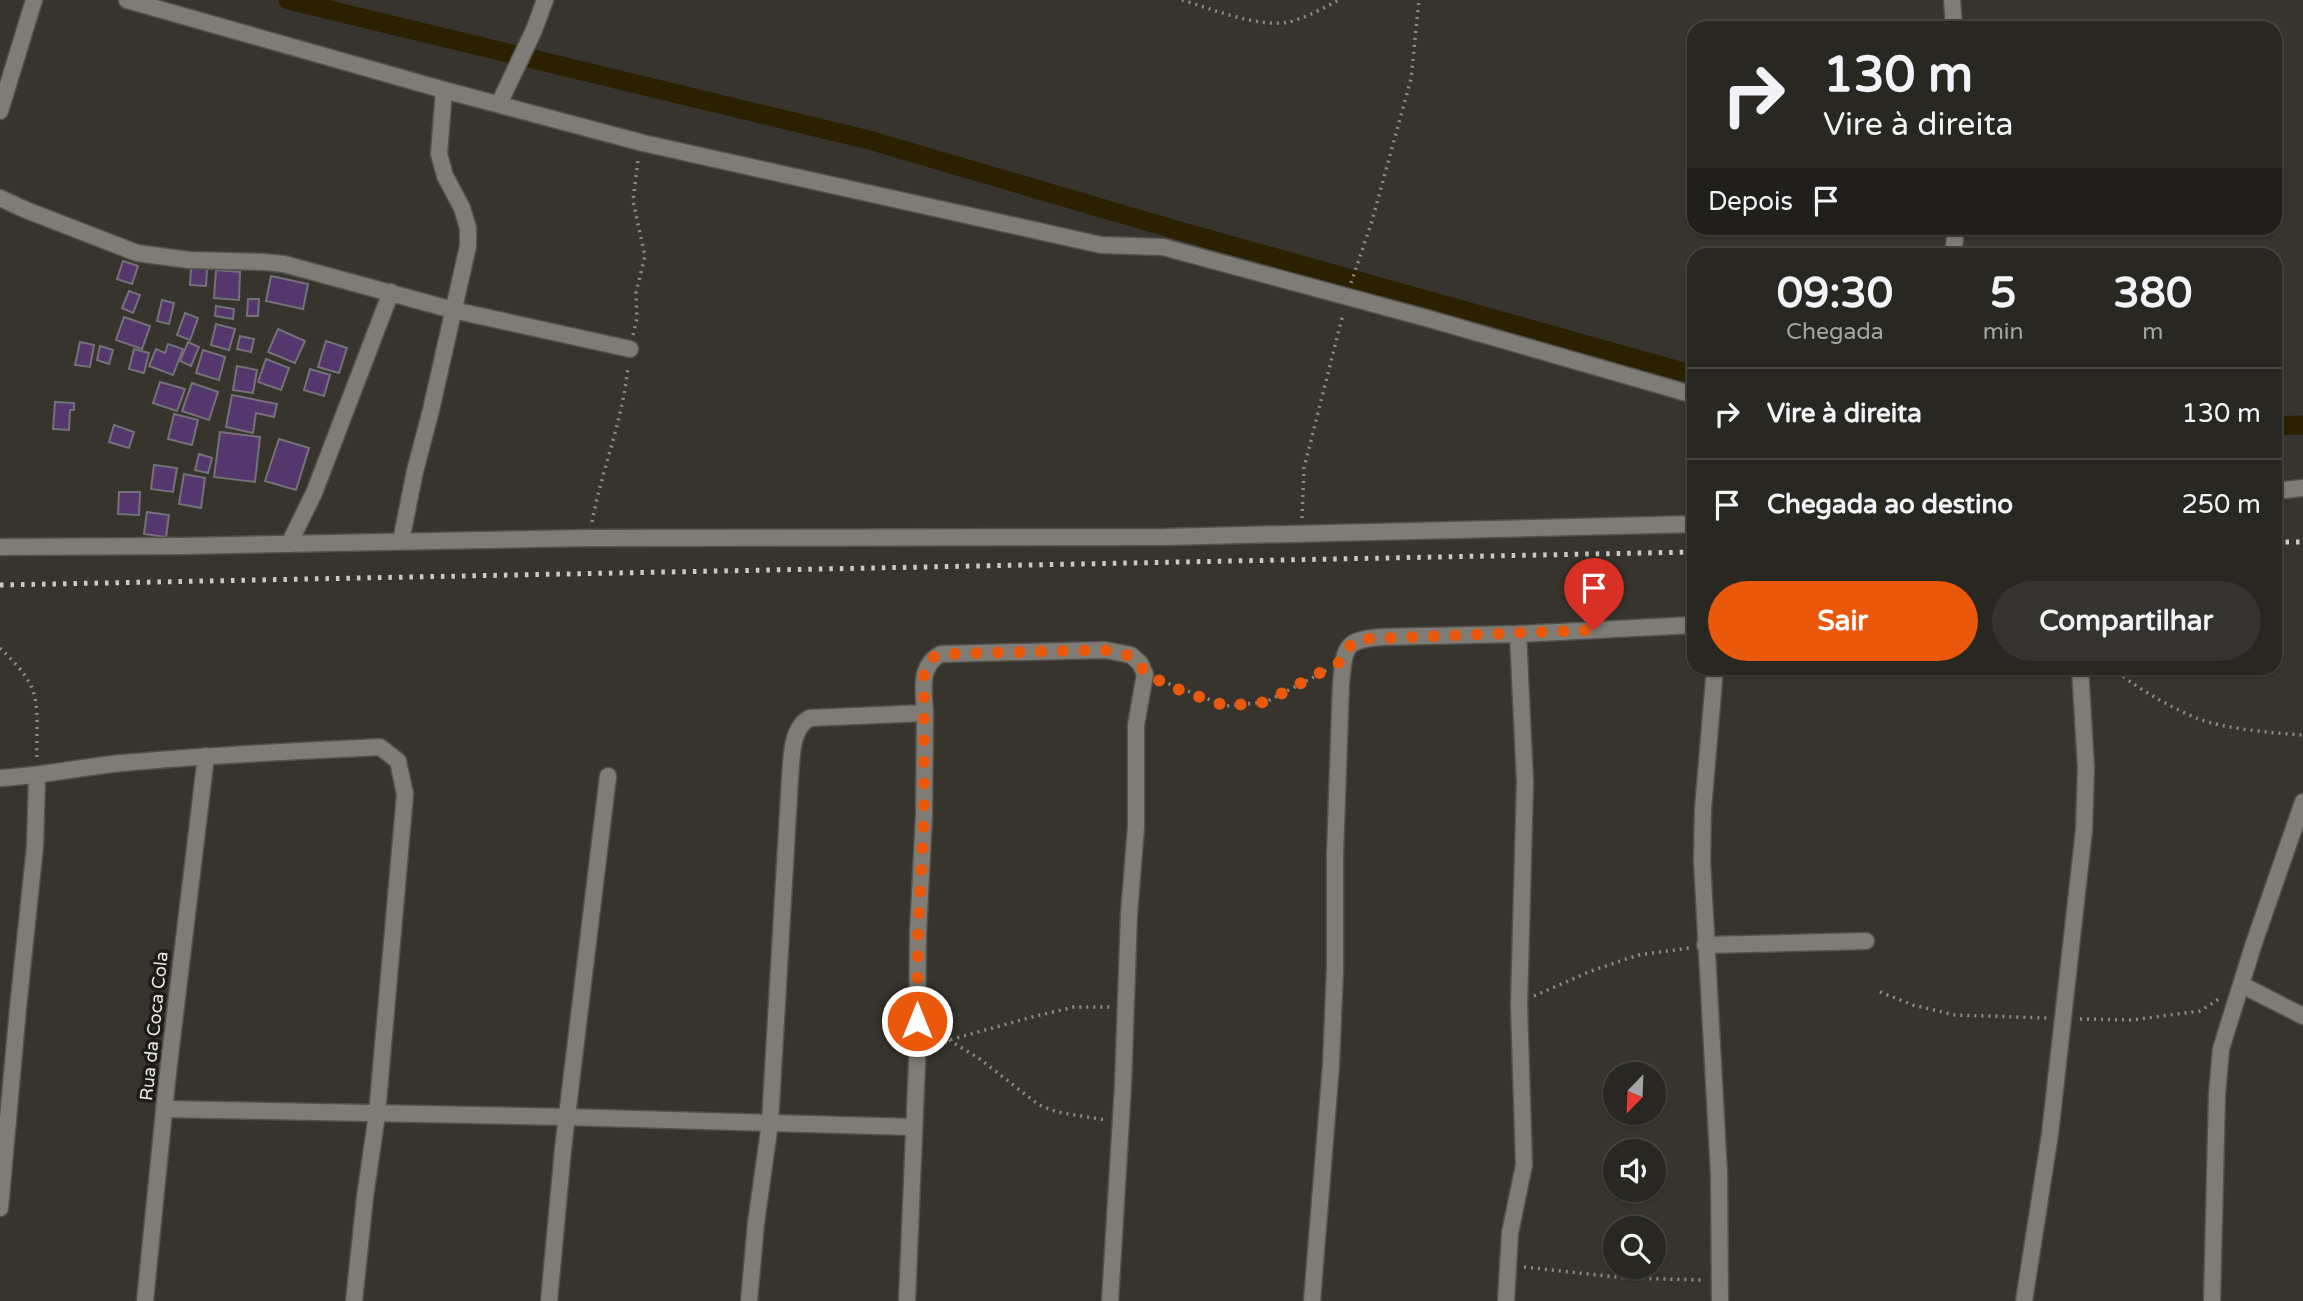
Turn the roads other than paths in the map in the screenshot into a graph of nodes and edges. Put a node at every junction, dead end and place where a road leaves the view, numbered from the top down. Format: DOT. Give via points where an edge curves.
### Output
graph roads {
  1 [pos="34,0"];
  2 [pos="127,0"];
  3 [pos="545,0"];
  4 [pos="1952,0"];
  5 [pos="1954,21"];
  6 [pos="444,90"];
  7 [pos="499,104"];
  8 [pos="0,111"];
  9 [pos="0,198"];
  10 [pos="391,292"];
  11 [pos="453,310"];
  12 [pos="630,349"];
  13 [pos="1687,393"];
  14 [pos="2303,488"];
  15 [pos="2282,490"];
  16 [pos="1687,524"];
  17 [pos="401,541"];
  18 [pos="289,544"];
  19 [pos="0,547"];
  20 [pos="1687,625"];
  21 [pos="1518,634"];
  22 [pos="1714,675"];
  23 [pos="2080,675"];
  24 [pos="925,713"];
  25 [pos="206,756"];
  26 [pos="37,776"];
  27 [pos="608,776"];
  28 [pos="0,778"];
  29 [pos="2303,802"];
  30 [pos="1866,942"];
  31 [pos="1705,946"];
  32 [pos="2242,985"];
  33 [pos="2303,1016"];
  34 [pos="164,1109"];
  35 [pos="377,1114"];
  36 [pos="567,1117"];
  37 [pos="770,1123"];
  38 [pos="913,1127"];
  39 [pos="0,1208"];
  40 [pos="145,1301"];
  41 [pos="354,1301"];
  42 [pos="550,1301"];
  43 [pos="749,1301"];
  44 [pos="907,1301"];
  45 [pos="1110,1301"];
  46 [pos="1312,1301"];
  47 [pos="1506,1301"];
  48 [pos="1720,1301"];
  49 [pos="2024,1301"];
  50 [pos="2212,1301"];
  1 -- 8 [label="street"];
  2 -- 6 [label="street"];
  3 -- 7 [label="street"];
  4 -- 5 [label="street"];
  6 -- 7 [label="street"];
  6 -- 11 [label="street" via="439,154 468,228"];
  7 -- 13 [label="street" via="643,143 1101,245 1163,247"];
  9 -- 10 [label="street" via="137,253 284,264"];
  10 -- 11 [label="street"];
  10 -- 18 [label="street" via="314,493"];
  11 -- 12 [label="street"];
  11 -- 17 [label="street"];
  14 -- 15 [label="street"];
  16 -- 17 [label="street" via="1301,535"];
  17 -- 18 [label="street"];
  18 -- 19 [label="street"];
  20 -- 21 [label="street"];
  21 -- 46 [label="street" via="1362,639 1352,642 1344,660 1331,1065"];
  21 -- 47 [label="street" via="1525,782 1519,1005 1524,1165 1512,1220"];
  22 -- 31 [label="street" via="1703,809"];
  23 -- 49 [label="street" via="2086,799 2050,1134"];
  24 -- 37 [label="street" via="810,718 799,728 790,778"];
  24 -- 38 [label="street"];
  24 -- 45 [label="street" via="924,674 932,658 940,654 1105,650 1131,656 1145,674 1136,725 1136,827"];
  25 -- 26 [label="street"];
  25 -- 34 [label="street, Rua da Coca Cola"];
  25 -- 35 [label="street" via="380,747 398,761 405,794"];
  26 -- 28 [label="street"];
  26 -- 39 [label="street" via="35,846"];
  27 -- 36 [label="street"];
  29 -- 32 [label="street"];
  30 -- 31 [label="street"];
  31 -- 48 [label="street" via="1716,1103"];
  32 -- 33 [label="street"];
  32 -- 50 [label="street" via="2219,1069"];
  34 -- 35 [label="street"];
  34 -- 40 [label="street, Rua da Coca Cola"];
  35 -- 36 [label="street"];
  35 -- 41 [label="street"];
  36 -- 37 [label="street"];
  36 -- 42 [label="street"];
  37 -- 38 [label="street"];
  37 -- 43 [label="street"];
  38 -- 44 [label="street"];
}
